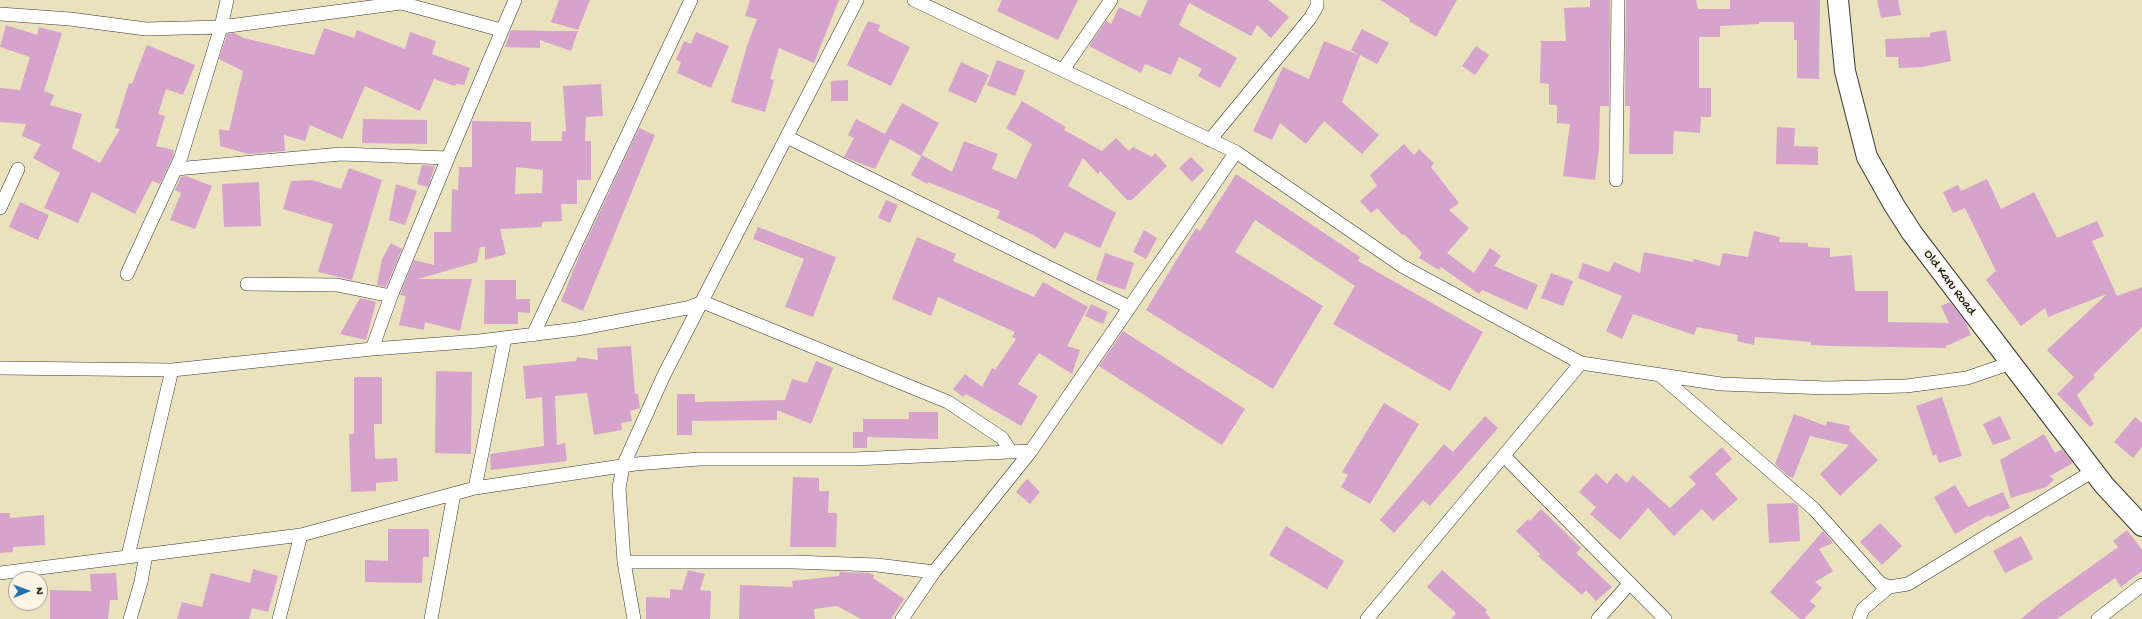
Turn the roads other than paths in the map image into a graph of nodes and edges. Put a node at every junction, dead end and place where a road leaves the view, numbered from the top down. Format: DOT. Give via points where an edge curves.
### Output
graph roads {
  1 [pos="227,0"];
  2 [pos="515,0"];
  3 [pos="691,0"];
  4 [pos="857,0"];
  5 [pos="914,0"];
  6 [pos="1111,0"];
  7 [pos="1317,0"];
  8 [pos="1618,0"];
  9 [pos="1838,0"];
  10 [pos="0,14"];
  11 [pos="221,27"];
  12 [pos="501,30"];
  13 [pos="1063,70"];
  14 [pos="787,137"];
  15 [pos="1210,140"];
  16 [pos="1236,152"];
  17 [pos="448,158"];
  18 [pos="18,169"];
  19 [pos="176,169"];
  20 [pos="1616,180"];
  21 [pos="0,208"];
  22 [pos="127,274"];
  23 [pos="247,284"];
  24 [pos="391,296"];
  25 [pos="703,302"];
  26 [pos="1129,307"];
  27 [pos="533,335"];
  28 [pos="505,338"];
  29 [pos="372,349"];
  30 [pos="1581,363"];
  31 [pos="2011,363"];
  32 [pos="0,369"];
  33 [pos="172,370"];
  34 [pos="1660,375"];
  35 [pos="1031,451"];
  36 [pos="1011,452"];
  37 [pos="1504,456"];
  38 [pos="623,466"];
  39 [pos="2093,471"];
  40 [pos="475,488"];
  41 [pos="454,494"];
  42 [pos="2142,526"];
  43 [pos="301,535"];
  44 [pos="146,554"];
  45 [pos="128,556"];
  46 [pos="624,562"];
  47 [pos="934,572"];
  48 [pos="0,573"];
  49 [pos="1630,583"];
  50 [pos="2142,585"];
  51 [pos="1889,587"];
  52 [pos="130,619"];
  53 [pos="279,619"];
  54 [pos="431,619"];
  55 [pos="634,619"];
  56 [pos="902,619"];
  57 [pos="1367,619"];
  58 [pos="1598,619"];
  59 [pos="1665,619"];
  60 [pos="1860,619"];
  61 [pos="2098,619"];
  1 -- 11 [label="street"];
  2 -- 12 [label="street"];
  3 -- 27 [label="street"];
  4 -- 14 [label="street"];
  5 -- 13 [label="street"];
  6 -- 13 [label="street"];
  7 -- 15 [label="street" via="1311,17"];
  8 -- 20 [label="street"];
  9 -- 31 [label="main road, Old Karu Road" via="1845,71 1867,157 1916,239"];
  10 -- 11 [label="street" via="70,19 146,29"];
  11 -- 12 [label="street" via="400,3"];
  11 -- 19 [label="street" via="182,157"];
  12 -- 17 [label="street"];
  13 -- 15 [label="street"];
  14 -- 25 [label="street"];
  14 -- 26 [label="street"];
  15 -- 16 [label="street"];
  16 -- 26 [label="street"];
  16 -- 30 [label="street" via="1402,266"];
  17 -- 19 [label="street" via="341,154"];
  17 -- 24 [label="street"];
  18 -- 21 [label="street"];
  19 -- 22 [label="street"];
  23 -- 24 [label="street" via="337,285"];
  24 -- 29 [label="street"];
  25 -- 27 [label="street" via="687,308"];
  25 -- 36 [label="street" via="948,402 1002,438"];
  25 -- 38 [label="street" via="664,375"];
  26 -- 35 [label="street"];
  27 -- 28 [label="street"];
  28 -- 29 [label="street"];
  28 -- 40 [label="street"];
  29 -- 33 [label="street"];
  30 -- 34 [label="street"];
  30 -- 37 [label="street"];
  31 -- 34 [label="street" via="1967,378 1906,386 1827,388 1721,384"];
  31 -- 39 [label="main road, Old Karu Road"];
  32 -- 33 [label="street"];
  33 -- 45 [label="street"];
  34 -- 51 [label="street" via="1814,509 1880,583"];
  35 -- 36 [label="street"];
  35 -- 47 [label="street"];
  36 -- 38 [label="street" via="854,459 699,459"];
  37 -- 49 [label="street"];
  37 -- 57 [label="street"];
  38 -- 40 [label="street"];
  38 -- 46 [label="street" via="619,488"];
  39 -- 42 [label="main road, Old Karu Road"];
  39 -- 51 [label="street" via="1908,584"];
  40 -- 41 [label="street"];
  41 -- 43 [label="street"];
  41 -- 54 [label="street"];
  43 -- 44 [label="street"];
  43 -- 53 [label="street"];
  44 -- 45 [label="street"];
  44 -- 52 [label="street"];
  45 -- 48 [label="street"];
  46 -- 47 [label="street" via="869,564"];
  46 -- 55 [label="street"];
  47 -- 56 [label="street"];
  49 -- 58 [label="street"];
  49 -- 59 [label="street"];
  50 -- 61 [label="street"];
  51 -- 60 [label="street" via="1863,609"];
}
